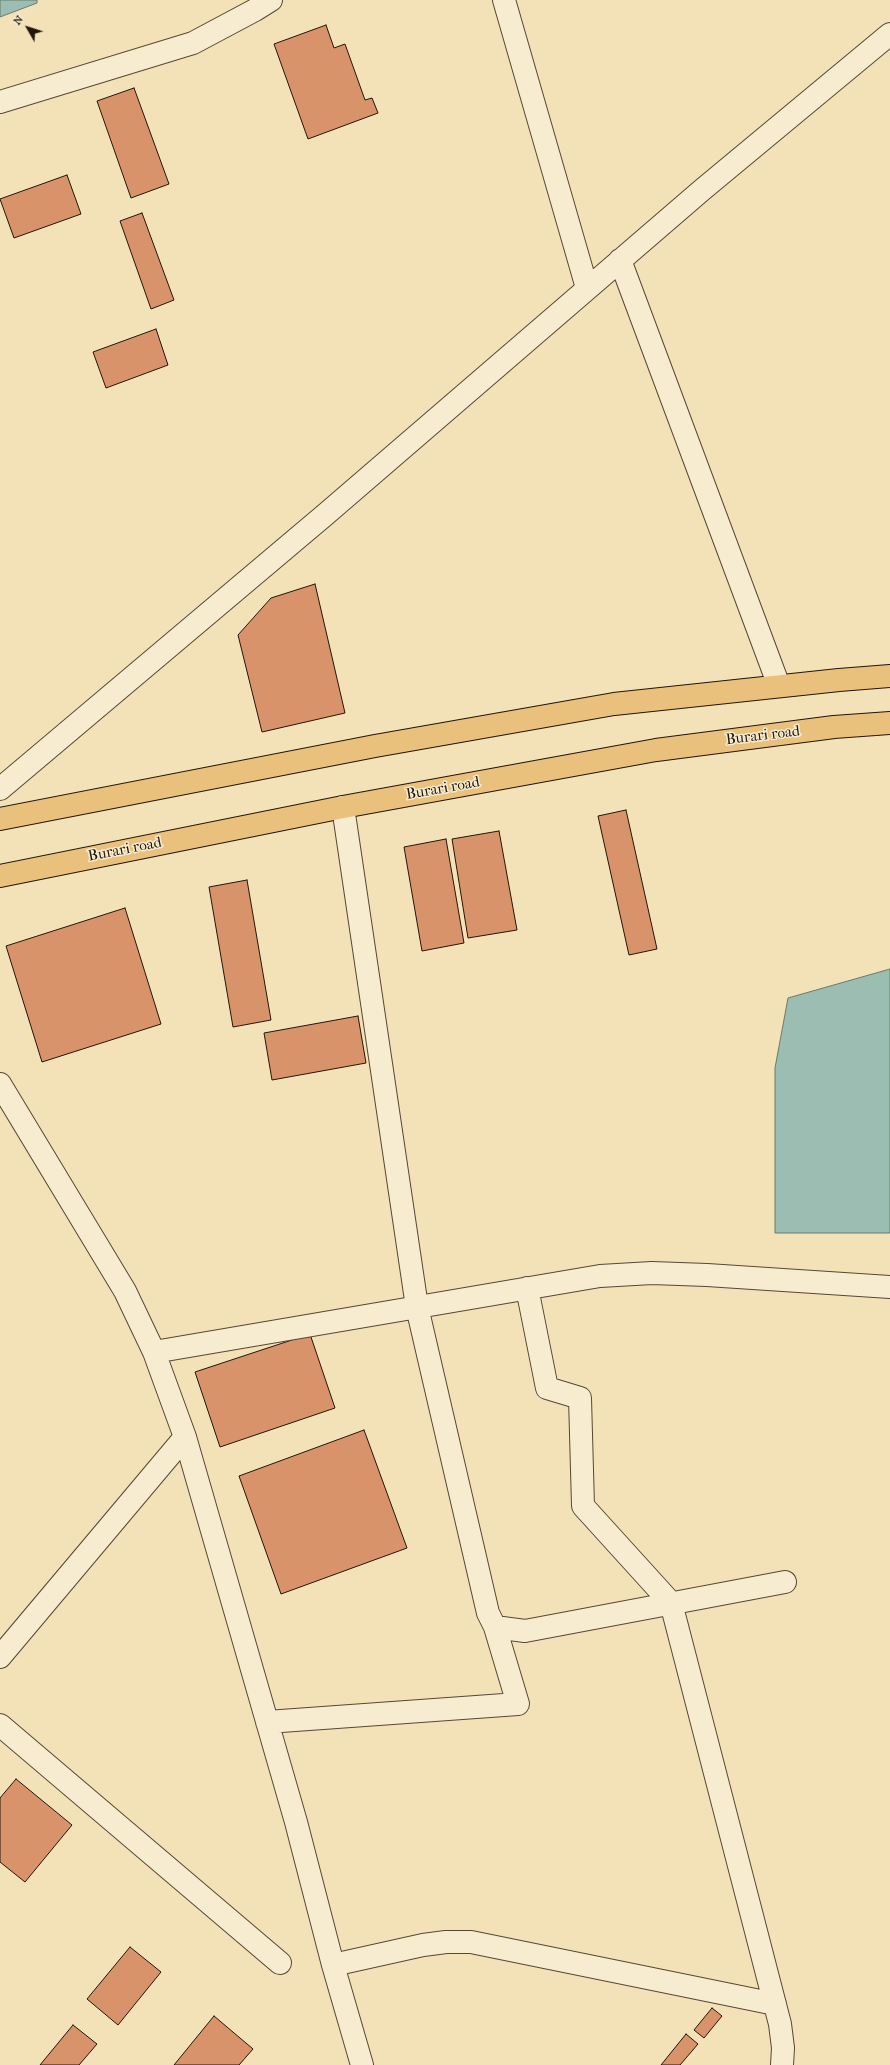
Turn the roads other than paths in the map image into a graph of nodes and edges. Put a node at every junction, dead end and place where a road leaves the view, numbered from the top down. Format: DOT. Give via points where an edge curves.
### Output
graph roads {
  1 [pos="270,0"];
  2 [pos="504,0"];
  3 [pos="890,34"];
  4 [pos="0,102"];
  5 [pos="620,260"];
  6 [pos="587,288"];
  7 [pos="890,676"];
  8 [pos="779,686"];
  9 [pos="890,723"];
  10 [pos="0,789"];
  11 [pos="343,807"];
  12 [pos="0,819"];
  13 [pos="0,876"];
  14 [pos="0,1084"];
  15 [pos="890,1287"];
  16 [pos="527,1288"];
  17 [pos="417,1307"];
  18 [pos="154,1352"];
  19 [pos="185,1437"];
  20 [pos="785,1582"];
  21 [pos="671,1603"];
  22 [pos="496,1627"];
  23 [pos="0,1657"];
  24 [pos="267,1722"];
  25 [pos="0,1725"];
  26 [pos="280,1963"];
  27 [pos="333,1965"];
  28 [pos="775,2004"];
  29 [pos="362,2065"];
  30 [pos="782,2065"];
  1 -- 4 [label="street" via="193,43"];
  2 -- 6 [label="street"];
  3 -- 5 [label="street"];
  5 -- 6 [label="street"];
  5 -- 8 [label="street"];
  6 -- 10 [label="street" via="326,514"];
  7 -- 8 [label="main road"];
  8 -- 12 [label="main road" via="614,704 375,746"];
  9 -- 11 [label="main road, Burari road" via="834,727 656,750"];
  11 -- 13 [label="main road, Burari road"];
  11 -- 17 [label="street"];
  14 -- 18 [label="street" via="125,1291"];
  15 -- 16 [label="street" via="652,1273 600,1276"];
  16 -- 17 [label="street"];
  16 -- 21 [label="street" via="547,1388 580,1398 583,1506"];
  17 -- 18 [label="street"];
  17 -- 22 [label="street" via="488,1613"];
  18 -- 19 [label="street"];
  19 -- 23 [label="street"];
  19 -- 24 [label="street"];
  20 -- 21 [label="street"];
  21 -- 22 [label="street" via="525,1631"];
  21 -- 28 [label="street"];
  22 -- 24 [label="street" via="518,1704"];
  24 -- 27 [label="street"];
  25 -- 26 [label="street"];
  27 -- 28 [label="street" via="423,1945 472,1942"];
  27 -- 29 [label="street"];
  28 -- 30 [label="street" via="783,2048"];
}
